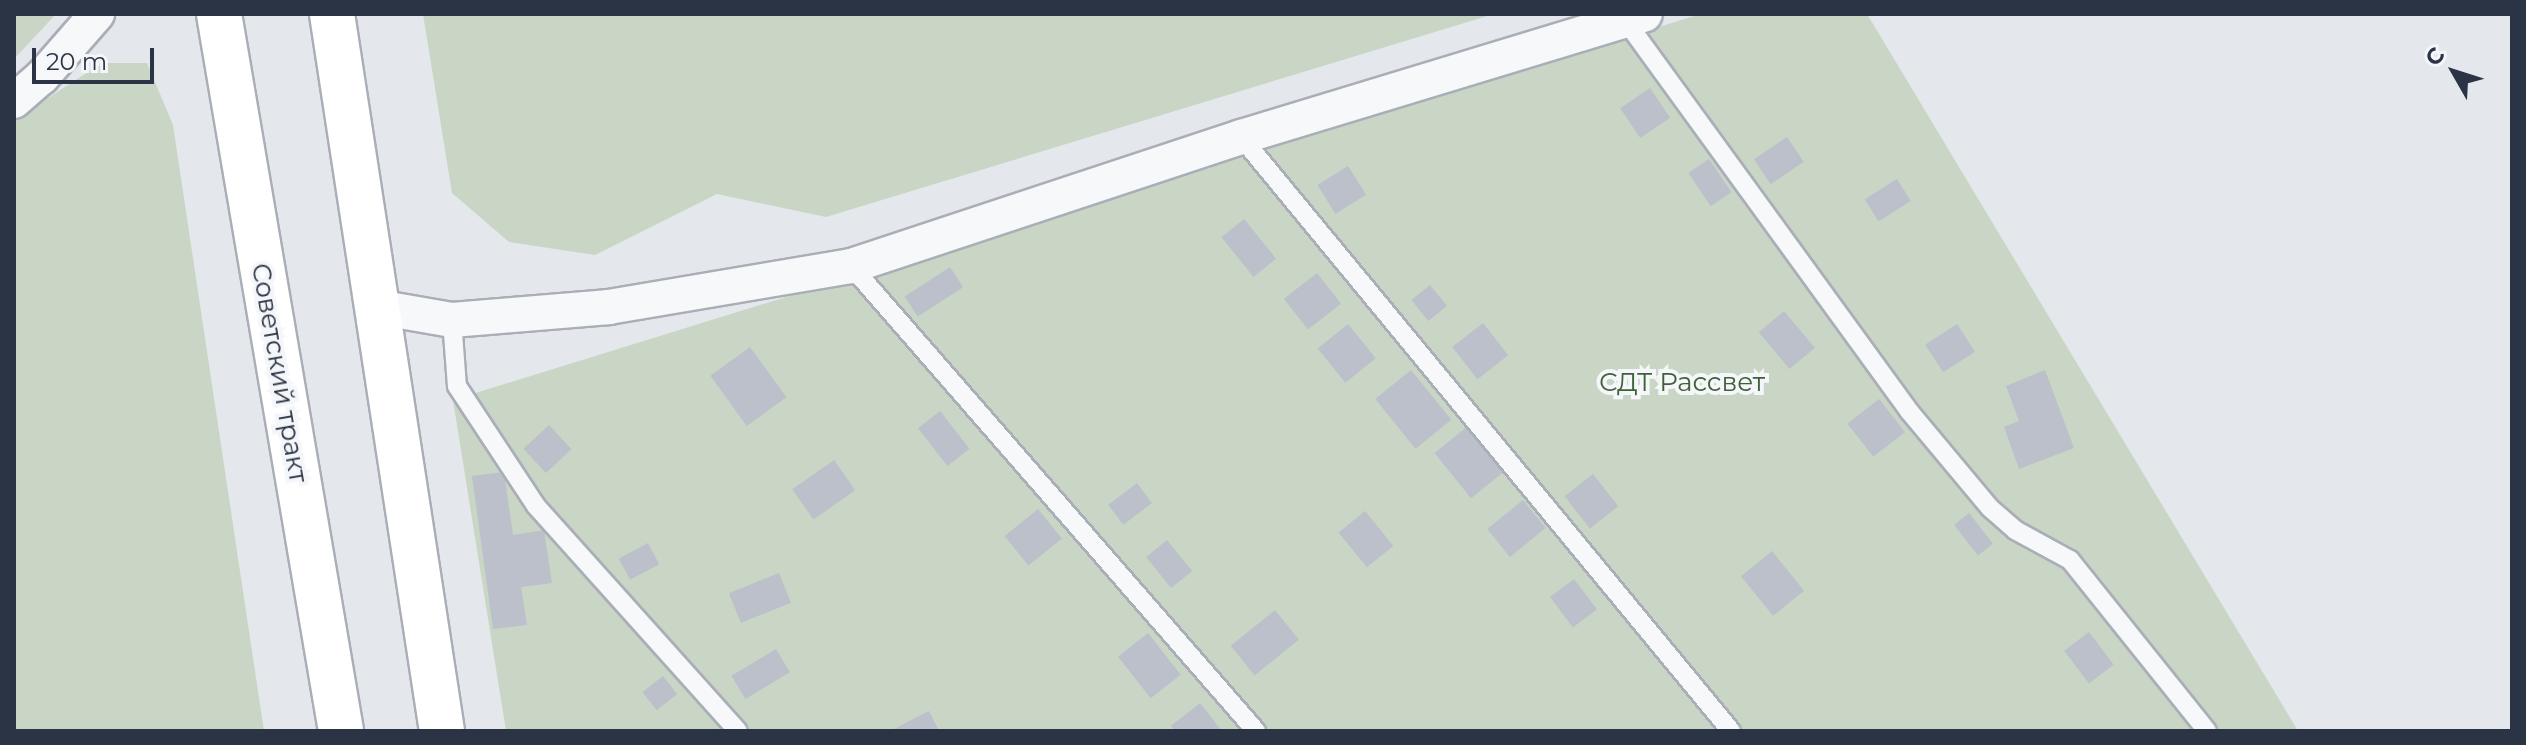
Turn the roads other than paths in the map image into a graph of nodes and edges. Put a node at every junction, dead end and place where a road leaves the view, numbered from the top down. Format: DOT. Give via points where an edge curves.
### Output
graph roads {
  1 [pos="97,14"];
  2 [pos="219,14"];
  3 [pos="332,14"];
  4 [pos="1635,17"];
  5 [pos="14,101"];
  6 [pos="1241,137"];
  7 [pos="851,266"];
  8 [pos="377,307"];
  9 [pos="452,320"];
  10 [pos="341,731"];
  11 [pos="442,731"];
  12 [pos="738,731"];
  13 [pos="1256,731"];
  14 [pos="1731,731"];
  15 [pos="2207,731"];
  1 -- 5 [label="street"];
  2 -- 10 [label="highway, Советский тракт"];
  3 -- 8 [label="highway"];
  4 -- 6 [label="street"];
  4 -- 15 [label="lane" via="1909,411 1990,508 2015,530 2070,560"];
  6 -- 7 [label="street"];
  6 -- 14 [label="lane"];
  7 -- 9 [label="street" via="609,307"];
  7 -- 13 [label="lane"];
  8 -- 9 [label="street"];
  8 -- 11 [label="highway"];
  9 -- 12 [label="lane" via="457,386 536,506"];
}
